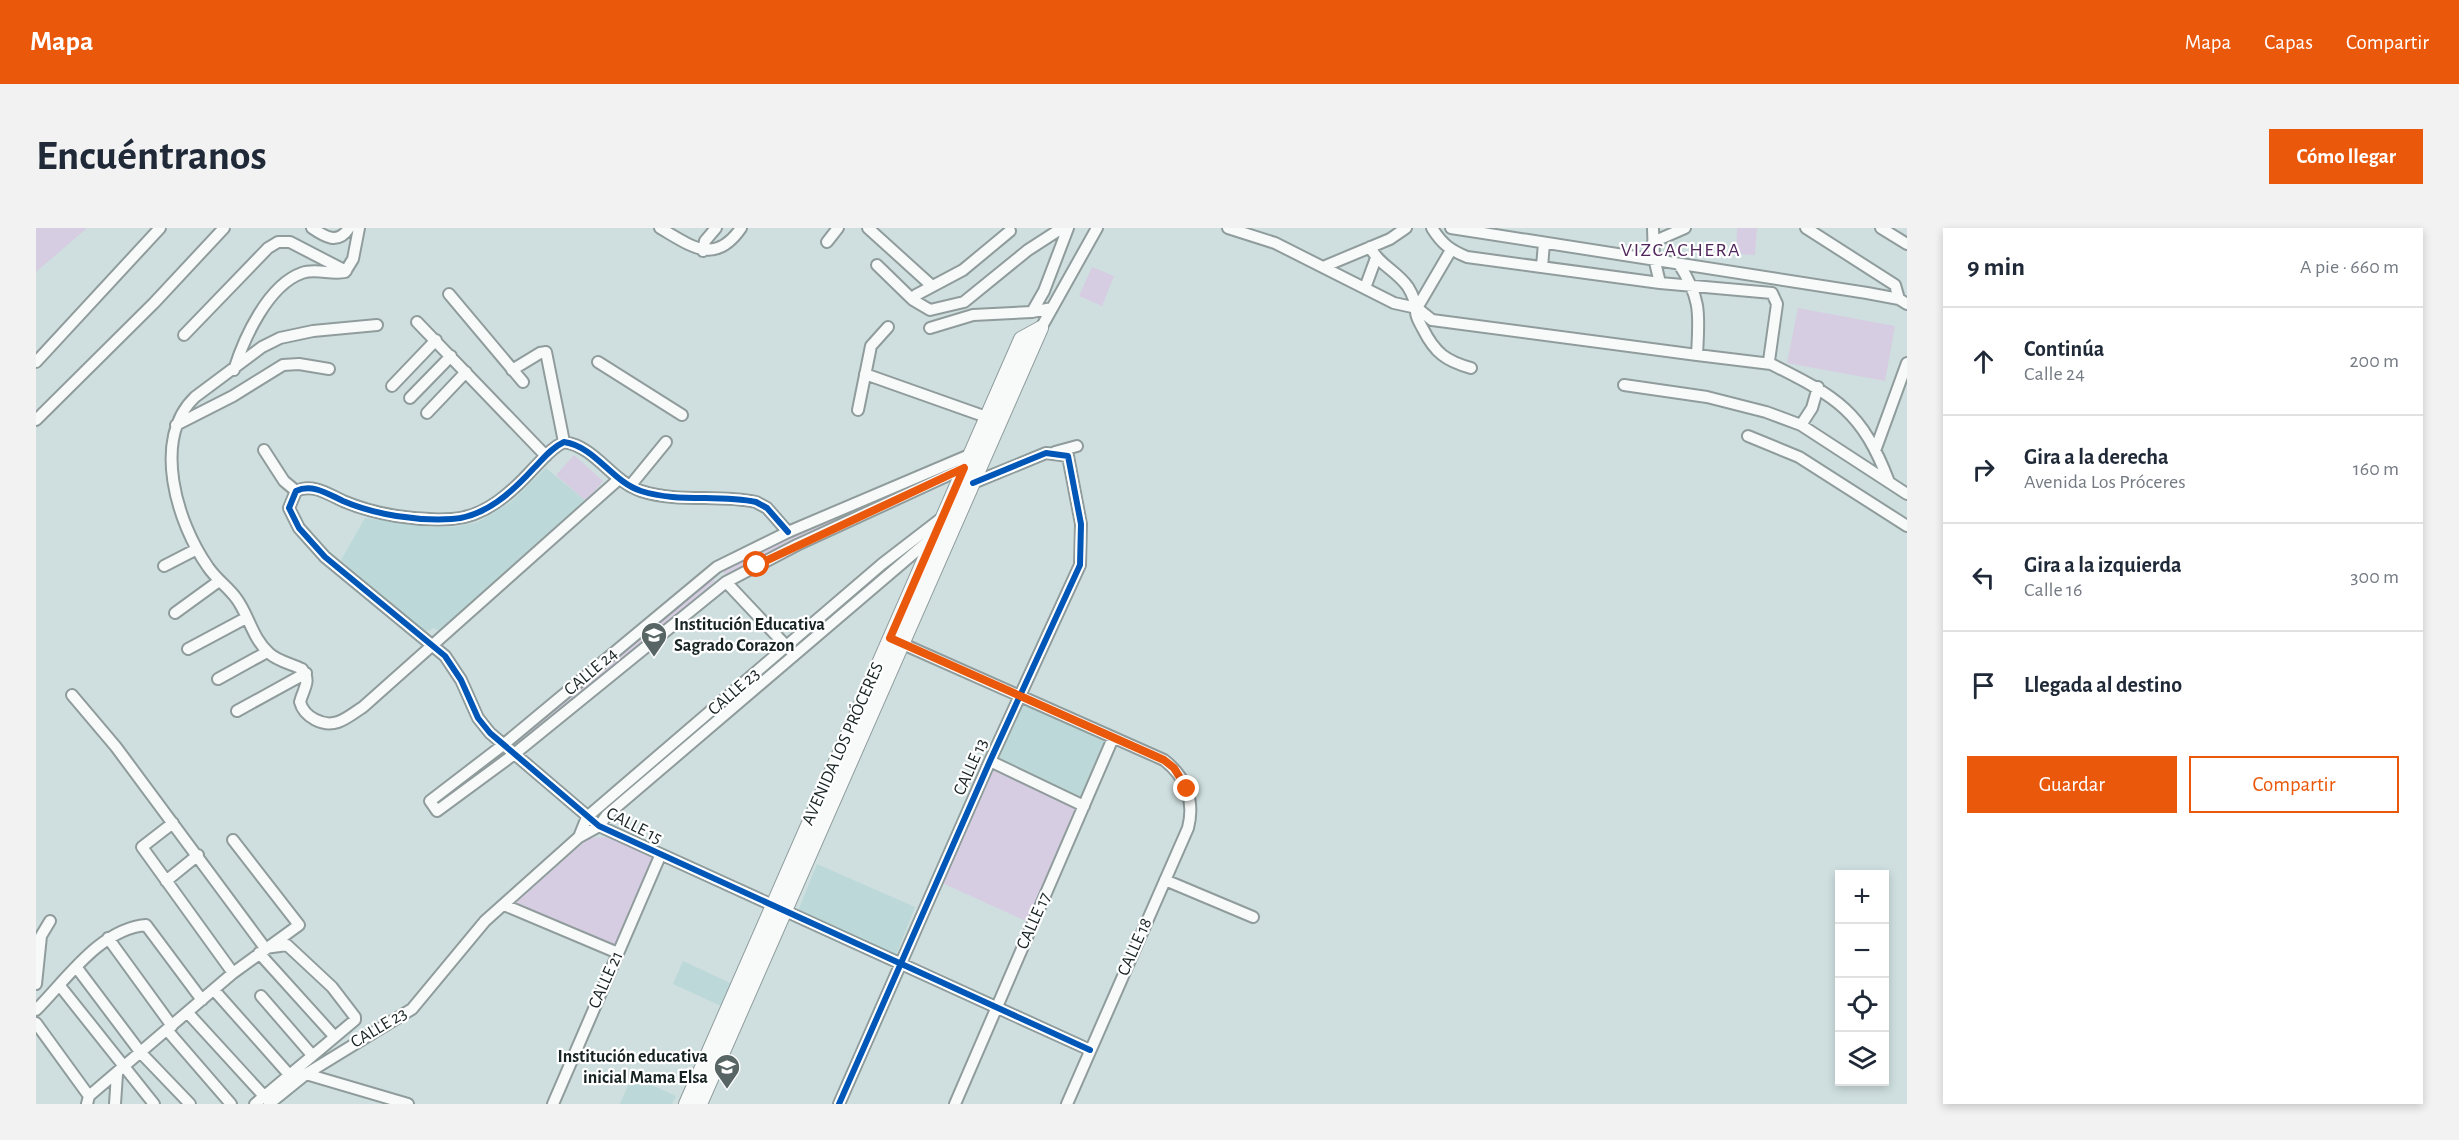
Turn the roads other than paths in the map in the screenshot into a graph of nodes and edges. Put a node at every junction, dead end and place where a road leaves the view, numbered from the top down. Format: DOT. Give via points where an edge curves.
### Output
graph roads {
  1 [pos="160,228"];
  2 [pos="224,228"];
  3 [pos="312,228"];
  4 [pos="349,228"];
  5 [pos="359,228"];
  6 [pos="660,228"];
  7 [pos="716,228"];
  8 [pos="741,228"];
  9 [pos="838,228"];
  10 [pos="868,228"];
  11 [pos="1062,228"];
  12 [pos="1068,228"];
  13 [pos="1097,228"];
  14 [pos="1228,228"];
  15 [pos="1406,228"];
  16 [pos="1432,228"];
  17 [pos="1450,228"];
  18 [pos="1653,228"];
  19 [pos="1684,228"];
  20 [pos="1806,228"];
  21 [pos="1881,228"];
  22 [pos="1010,231"];
  23 [pos="827,242"];
  24 [pos="1653,242"];
  25 [pos="1544,243"];
  26 [pos="1907,244"];
  27 [pos="1370,247"];
  28 [pos="1451,250"];
  29 [pos="703,251"];
  30 [pos="1376,258"];
  31 [pos="1654,258"];
  32 [pos="1679,264"];
  33 [pos="877,265"];
  34 [pos="1323,267"];
  35 [pos="1542,267"];
  36 [pos="346,271"];
  37 [pos="1660,283"];
  38 [pos="1692,284"];
  39 [pos="932,286"];
  40 [pos="1365,288"];
  41 [pos="449,294"];
  42 [pos="1903,295"];
  43 [pos="913,300"];
  44 [pos="1052,308"];
  45 [pos="1417,308"];
  46 [pos="1032,312"];
  47 [pos="417,322"];
  48 [pos="377,325"];
  49 [pos="888,327"];
  50 [pos="930,328"];
  51 [pos="1041,328"];
  52 [pos="184,335"];
  53 [pos="436,340"];
  54 [pos="1697,355"];
  55 [pos="451,356"];
  56 [pos="36,362"];
  57 [pos="598,362"];
  58 [pos="1907,363"];
  59 [pos="1771,364"];
  60 [pos="1471,368"];
  61 [pos="329,369"];
  62 [pos="512,370"];
  63 [pos="233,371"];
  64 [pos="466,372"];
  65 [pos="865,374"];
  66 [pos="523,382"];
  67 [pos="1624,385"];
  68 [pos="392,386"];
  69 [pos="1818,387"];
  70 [pos="410,398"];
  71 [pos="858,410"];
  72 [pos="427,413"];
  73 [pos="682,415"];
  74 [pos="993,419"];
  75 [pos="36,420"];
  76 [pos="176,425"];
  77 [pos="1801,425"];
  78 [pos="1748,436"];
  79 [pos="564,442"];
  80 [pos="666,442"];
  81 [pos="1077,446"];
  82 [pos="1876,448"];
  83 [pos="264,450"];
  84 [pos="1051,453"];
  85 [pos="978,454"];
  86 [pos="546,456"];
  87 [pos="971,474"];
  88 [pos="619,479"];
  89 [pos="1889,482"];
  90 [pos="630,486"];
  91 [pos="299,489"];
  92 [pos="1907,494"];
  93 [pos="949,519"];
  94 [pos="1907,526"];
  95 [pos="788,532"];
  96 [pos="940,539"];
  97 [pos="197,549"];
  98 [pos="164,566"];
  99 [pos="219,581"];
  100 [pos="726,582"];
  101 [pos="175,613"];
  102 [pos="246,618"];
  103 [pos="896,641"];
  104 [pos="431,644"];
  105 [pos="787,646"];
  106 [pos="188,649"];
  107 [pos="267,652"];
  108 [pos="796,655"];
  109 [pos="306,674"];
  110 [pos="218,679"];
  111 [pos="1020,694"];
  112 [pos="72,695"];
  113 [pos="237,711"];
  114 [pos="1113,738"];
  115 [pos="503,745"];
  116 [pos="513,755"];
  117 [pos="990,761"];
  118 [pos="1084,806"];
  119 [pos="587,818"];
  120 [pos="173,823"];
  121 [pos="599,826"];
  122 [pos="579,837"];
  123 [pos="233,840"];
  124 [pos="198,855"];
  125 [pos="660,856"];
  126 [pos="1165,880"];
  127 [pos="166,881"];
  128 [pos="504,905"];
  129 [pos="779,908"];
  130 [pos="1253,917"];
  131 [pos="50,921"];
  132 [pos="108,938"];
  133 [pos="262,950"];
  134 [pos="618,953"];
  135 [pos="901,963"];
  136 [pos="77,968"];
  137 [pos="233,973"];
  138 [pos="36,984"];
  139 [pos="60,986"];
  140 [pos="214,990"];
  141 [pos="261,996"];
  142 [pos="202,1000"];
  143 [pos="996,1006"];
  144 [pos="36,1010"];
  145 [pos="188,1013"];
  146 [pos="36,1023"];
  147 [pos="170,1028"];
  148 [pos="334,1036"];
  149 [pos="1090,1050"];
  150 [pos="141,1053"];
  151 [pos="312,1055"];
  152 [pos="120,1071"];
  153 [pos="306,1074"];
  154 [pos="292,1078"];
  155 [pos="88,1100"];
  156 [pos="267,1100"];
  157 [pos="115,1104"];
  158 [pos="154,1104"];
  159 [pos="189,1104"];
  160 [pos="231,1104"];
  161 [pos="255,1104"];
  162 [pos="408,1104"];
  163 [pos="553,1104"];
  164 [pos="686,1104"];
  165 [pos="700,1104"];
  166 [pos="839,1104"];
  167 [pos="955,1104"];
  168 [pos="1067,1104"];
  1 -- 56 [label="street"];
  2 -- 75 [label="street"];
  3 -- 4 [label="street" via="331,238"];
  5 -- 36 [label="street" via="353,259"];
  6 -- 29 [label="street"];
  7 -- 29 [label="street" via="705,241"];
  8 -- 29 [label="street" via="718,249"];
  9 -- 23 [label="street"];
  10 -- 39 [label="street"];
  11 -- 43 [label="street" via="964,302 930,310"];
  12 -- 46 [label="street"];
  13 -- 44 [label="street, AVENIDA LOS PRÓCERES"];
  14 -- 34 [label="street" via="1275,243"];
  15 -- 27 [label="street"];
  16 -- 28 [label="street"];
  17 -- 25 [label="street"];
  18 -- 24 [label="street"];
  19 -- 24 [label="street"];
  20 -- 42 [label="street"];
  21 -- 26 [label="street"];
  22 -- 39 [label="street" via="963,270"];
  24 -- 31 [label="street"];
  25 -- 31 [label="street"];
  25 -- 35 [label="street"];
  27 -- 30 [label="street"];
  27 -- 34 [label="street"];
  28 -- 35 [label="street" via="1467,257"];
  28 -- 45 [label="street"];
  30 -- 40 [label="street"];
  30 -- 45 [label="street" via="1408,287"];
  31 -- 32 [label="street"];
  31 -- 37 [label="street"];
  32 -- 38 [label="street"];
  32 -- 42 [label="street"];
  33 -- 43 [label="street"];
  34 -- 40 [label="street"];
  35 -- 37 [label="street"];
  36 -- 52 [label="street" via="290,242 278,242"];
  36 -- 63 [label="street" via="303,273 288,282 258,311"];
  37 -- 38 [label="street"];
  38 -- 54 [label="street" via="1699,308"];
  38 -- 59 [label="street" via="1772,293 1777,304 1768,357"];
  39 -- 43 [label="street"];
  40 -- 45 [label="street" via="1394,303"];
  41 -- 62 [label="street"];
  44 -- 46 [label="street"];
  44 -- 51 [label="street, AVENIDA LOS PRÓCERES"];
  45 -- 54 [label="street" via="1432,320"];
  45 -- 60 [label="street" via="1431,346 1447,359"];
  46 -- 50 [label="street" via="973,315"];
  47 -- 53 [label="street"];
  48 -- 63 [label="street" via="280,338"];
  49 -- 65 [label="street" via="871,346"];
  51 -- 74 [label="main road, AVENIDA LOS PRÓCERES" via="1021,339"];
  53 -- 55 [label="street"];
  53 -- 68 [label="street"];
  54 -- 59 [label="street"];
  55 -- 64 [label="street"];
  55 -- 70 [label="street"];
  57 -- 73 [label="street"];
  58 -- 82 [label="street"];
  59 -- 69 [label="street"];
  61 -- 76 [label="street" via="283,365"];
  62 -- 66 [label="street"];
  62 -- 79 [label="street" via="546,352"];
  63 -- 76 [label="street" via="195,397"];
  64 -- 72 [label="street"];
  64 -- 86 [label="street"];
  65 -- 71 [label="street"];
  65 -- 74 [label="street"];
  67 -- 77 [label="street" via="1707,398"];
  69 -- 77 [label="street" via="1812,408"];
  69 -- 82 [label="street" via="1851,413"];
  74 -- 85 [label="main road, AVENIDA LOS PRÓCERES"];
  76 -- 97 [label="street" via="176,498"];
  77 -- 89 [label="street"];
  78 -- 94 [label="street" via="1799,458"];
  79 -- 86 [label="street"];
  79 -- 88 [label="street" via="583,448"];
  80 -- 90 [label="street"];
  81 -- 84 [label="street, CALLE 24"];
  82 -- 89 [label="street"];
  83 -- 91 [label="street" via="284,481"];
  84 -- 87 [label="street, CALLE 24"];
  84 -- 111 [label="street, CALLE 13" via="1068,456 1081,524 1080,565"];
  85 -- 87 [label="main road, AVENIDA LOS PRÓCERES"];
  85 -- 95 [label="street, CALLE 24"];
  86 -- 91 [label="street" via="496,503 482,512 452,519 385,514 317,489"];
  87 -- 93 [label="main road, AVENIDA LOS PRÓCERES"];
  87 -- 100 [label="street, CALLE 24" via="797,545"];
  88 -- 90 [label="street"];
  88 -- 104 [label="street"];
  89 -- 92 [label="street"];
  90 -- 95 [label="street" via="664,495 756,502 767,508"];
  91 -- 104 [label="street, CALLE 15" via="289,508 303,533 325,557"];
  93 -- 96 [label="main road, AVENIDA LOS PRÓCERES"];
  93 -- 105 [label="street, CALLE 23" via="882,564"];
  95 -- 115 [label="street, CALLE 24" via="717,567"];
  96 -- 103 [label="main road, AVENIDA LOS PRÓCERES"];
  96 -- 108 [label="street, CALLE 23"];
  97 -- 98 [label="street"];
  97 -- 99 [label="street"];
  99 -- 101 [label="street"];
  99 -- 102 [label="street" via="236,597"];
  100 -- 105 [label="street"];
  100 -- 116 [label="street, CALLE 24"];
  102 -- 106 [label="street"];
  102 -- 107 [label="street"];
  103 -- 111 [label="street"];
  103 -- 129 [label="main road, AVENIDA LOS PRÓCERES"];
  104 -- 109 [label="street" via="363,707 335,723 322,722 303,710 300,702 307,685"];
  104 -- 115 [label="street, CALLE 15" via="452,665 478,718"];
  105 -- 108 [label="street"];
  105 -- 119 [label="street, CALLE 23"];
  107 -- 109 [label="street"];
  107 -- 110 [label="street"];
  108 -- 121 [label="street, CALLE 23" via="607,815"];
  109 -- 113 [label="street"];
  111 -- 114 [label="street"];
  111 -- 117 [label="street, CALLE 13"];
  112 -- 120 [label="street"];
  114 -- 118 [label="street, CALLE 17"];
  114 -- 126 [label="street, CALLE 18" via="1164,760 1187,789 1190,818"];
  115 -- 116 [label="street, CALLE 15"];
  115 -- 116 [label="street, CALLE 24" via="434,806"];
  116 -- 119 [label="street, CALLE 15"];
  117 -- 118 [label="street"];
  117 -- 135 [label="street, CALLE 13"];
  118 -- 143 [label="street, CALLE 17"];
  119 -- 121 [label="street, CALLE 15"];
  119 -- 122 [label="street, CALLE 23"];
  120 -- 124 [label="street"];
  120 -- 127 [label="street" via="142,847"];
  121 -- 122 [label="street, CALLE 23"];
  121 -- 125 [label="street, CALLE 15"];
  122 -- 128 [label="street, CALLE 23"];
  123 -- 133 [label="street" via="299,925"];
  124 -- 127 [label="street"];
  124 -- 133 [label="street"];
  125 -- 129 [label="street, CALLE 15"];
  125 -- 134 [label="street, CALLE 21"];
  126 -- 130 [label="street"];
  126 -- 149 [label="street, CALLE 18"];
  127 -- 137 [label="street"];
  128 -- 134 [label="street"];
  128 -- 153 [label="street, CALLE 23" via="484,921 412,1009"];
  129 -- 135 [label="street, CALLE 15"];
  129 -- 164 [label="main road, AVENIDA LOS PRÓCERES"];
  129 -- 165 [label="main road, AVENIDA LOS PRÓCERES"];
  131 -- 138 [label="street" via="41,936"];
  132 -- 136 [label="street"];
  132 -- 142 [label="street" via="125,928 146,925"];
  132 -- 147 [label="street"];
  133 -- 137 [label="street"];
  133 -- 148 [label="street"];
  133 -- 148 [label="street" via="287,945 354,1014 355,1020"];
  134 -- 163 [label="street, CALLE 21"];
  135 -- 143 [label="street, CALLE 15"];
  135 -- 166 [label="street, CALLE 13"];
  136 -- 139 [label="street"];
  136 -- 150 [label="street"];
  137 -- 140 [label="street"];
  139 -- 144 [label="street"];
  139 -- 152 [label="street"];
  140 -- 142 [label="street"];
  140 -- 154 [label="street"];
  141 -- 151 [label="street"];
  142 -- 145 [label="street"];
  143 -- 149 [label="street, CALLE 15"];
  143 -- 167 [label="street, CALLE 17"];
  145 -- 147 [label="street"];
  145 -- 156 [label="street"];
  146 -- 155 [label="street"];
  147 -- 150 [label="street"];
  147 -- 160 [label="street"];
  148 -- 151 [label="street"];
  149 -- 168 [label="street, CALLE 18"];
  150 -- 152 [label="street"];
  150 -- 159 [label="street"];
  151 -- 154 [label="street"];
  152 -- 155 [label="street"];
  152 -- 157 [label="street"];
  152 -- 158 [label="street"];
  153 -- 154 [label="street, CALLE 23"];
  153 -- 162 [label="street"];
  154 -- 156 [label="street, CALLE 23"];
  156 -- 161 [label="street, CALLE 23"];
}
